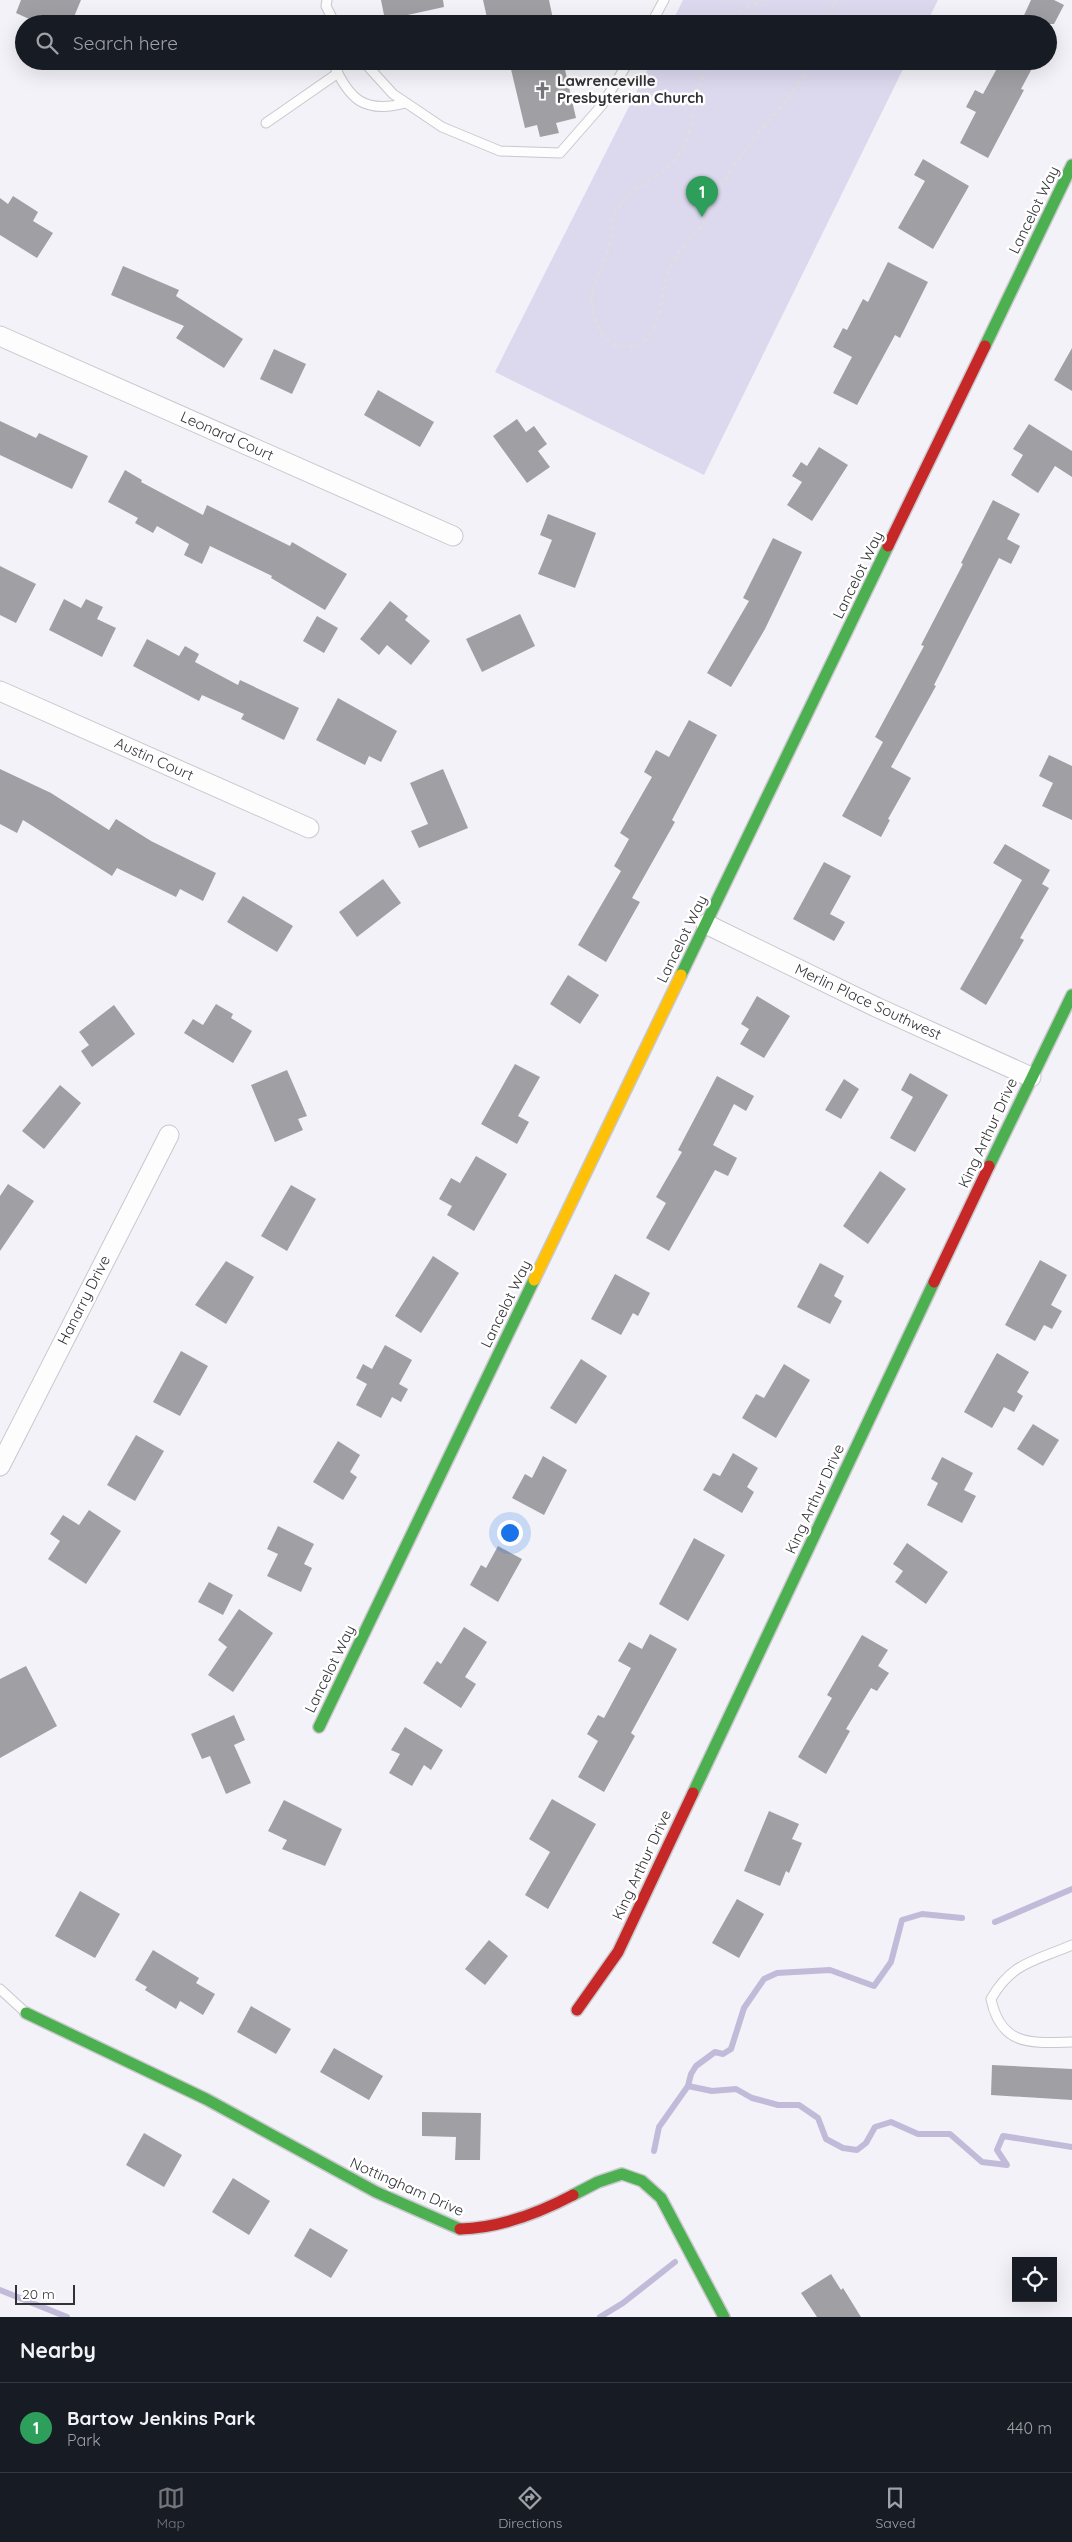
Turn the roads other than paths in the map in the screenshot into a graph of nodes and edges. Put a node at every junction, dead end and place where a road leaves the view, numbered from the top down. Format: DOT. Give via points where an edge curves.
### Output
graph roads {
  1 [pos="327,0"];
  2 [pos="664,0"];
  3 [pos="329,12"];
  4 [pos="328,15"];
  5 [pos="330,15"];
  6 [pos="656,15"];
  7 [pos="336,70"];
  8 [pos="371,70"];
  9 [pos="623,70"];
  10 [pos="338,73"];
  11 [pos="406,103"];
  12 [pos="266,123"];
  13 [pos="1072,165"];
  14 [pos="0,336"];
  15 [pos="453,536"];
  16 [pos="0,691"];
  17 [pos="309,828"];
  18 [pos="706,924"];
  19 [pos="1072,995"];
  20 [pos="1031,1077"];
  21 [pos="169,1136"];
  22 [pos="0,1466"];
  23 [pos="319,1727"];
  24 [pos="1072,1945"];
  25 [pos="0,1989"];
  26 [pos="577,2010"];
  27 [pos="26,2013"];
  28 [pos="1072,2042"];
  29 [pos="724,2317"];
  1 -- 3 [label="lane"];
  2 -- 6 [label="lane"];
  3 -- 4 [label="lane"];
  3 -- 5 [label="lane"];
  7 -- 10 [label="lane"];
  8 -- 11 [label="lane"];
  9 -- 11 [label="lane" via="602,105 560,153 500,151 442,127"];
  10 -- 11 [label="lane" via="354,97 368,106 385,108"];
  10 -- 12 [label="lane"];
  13 -- 18 [label="street, Lancelot Way"];
  14 -- 15 [label="street, Leonard Court"];
  16 -- 17 [label="street, Austin Court"];
  18 -- 20 [label="street, Merlin Place Southwest" via="876,1007"];
  18 -- 23 [label="street, Lancelot Way"];
  19 -- 20 [label="street, King Arthur Drive"];
  20 -- 26 [label="street, King Arthur Drive" via="618,1952"];
  21 -- 22 [label="street, Hanarry Drive"];
  24 -- 28 [label="lane" via="1025,1964 1007,1976 991,1999 994,2014 1009,2035 1035,2043"];
  25 -- 27 [label="lane"];
  27 -- 29 [label="street, Nottingham Drive" via="206,2099 376,2192 457,2229 485,2228 560,2202 598,2182 622,2174 642,2181 661,2198"];
}
